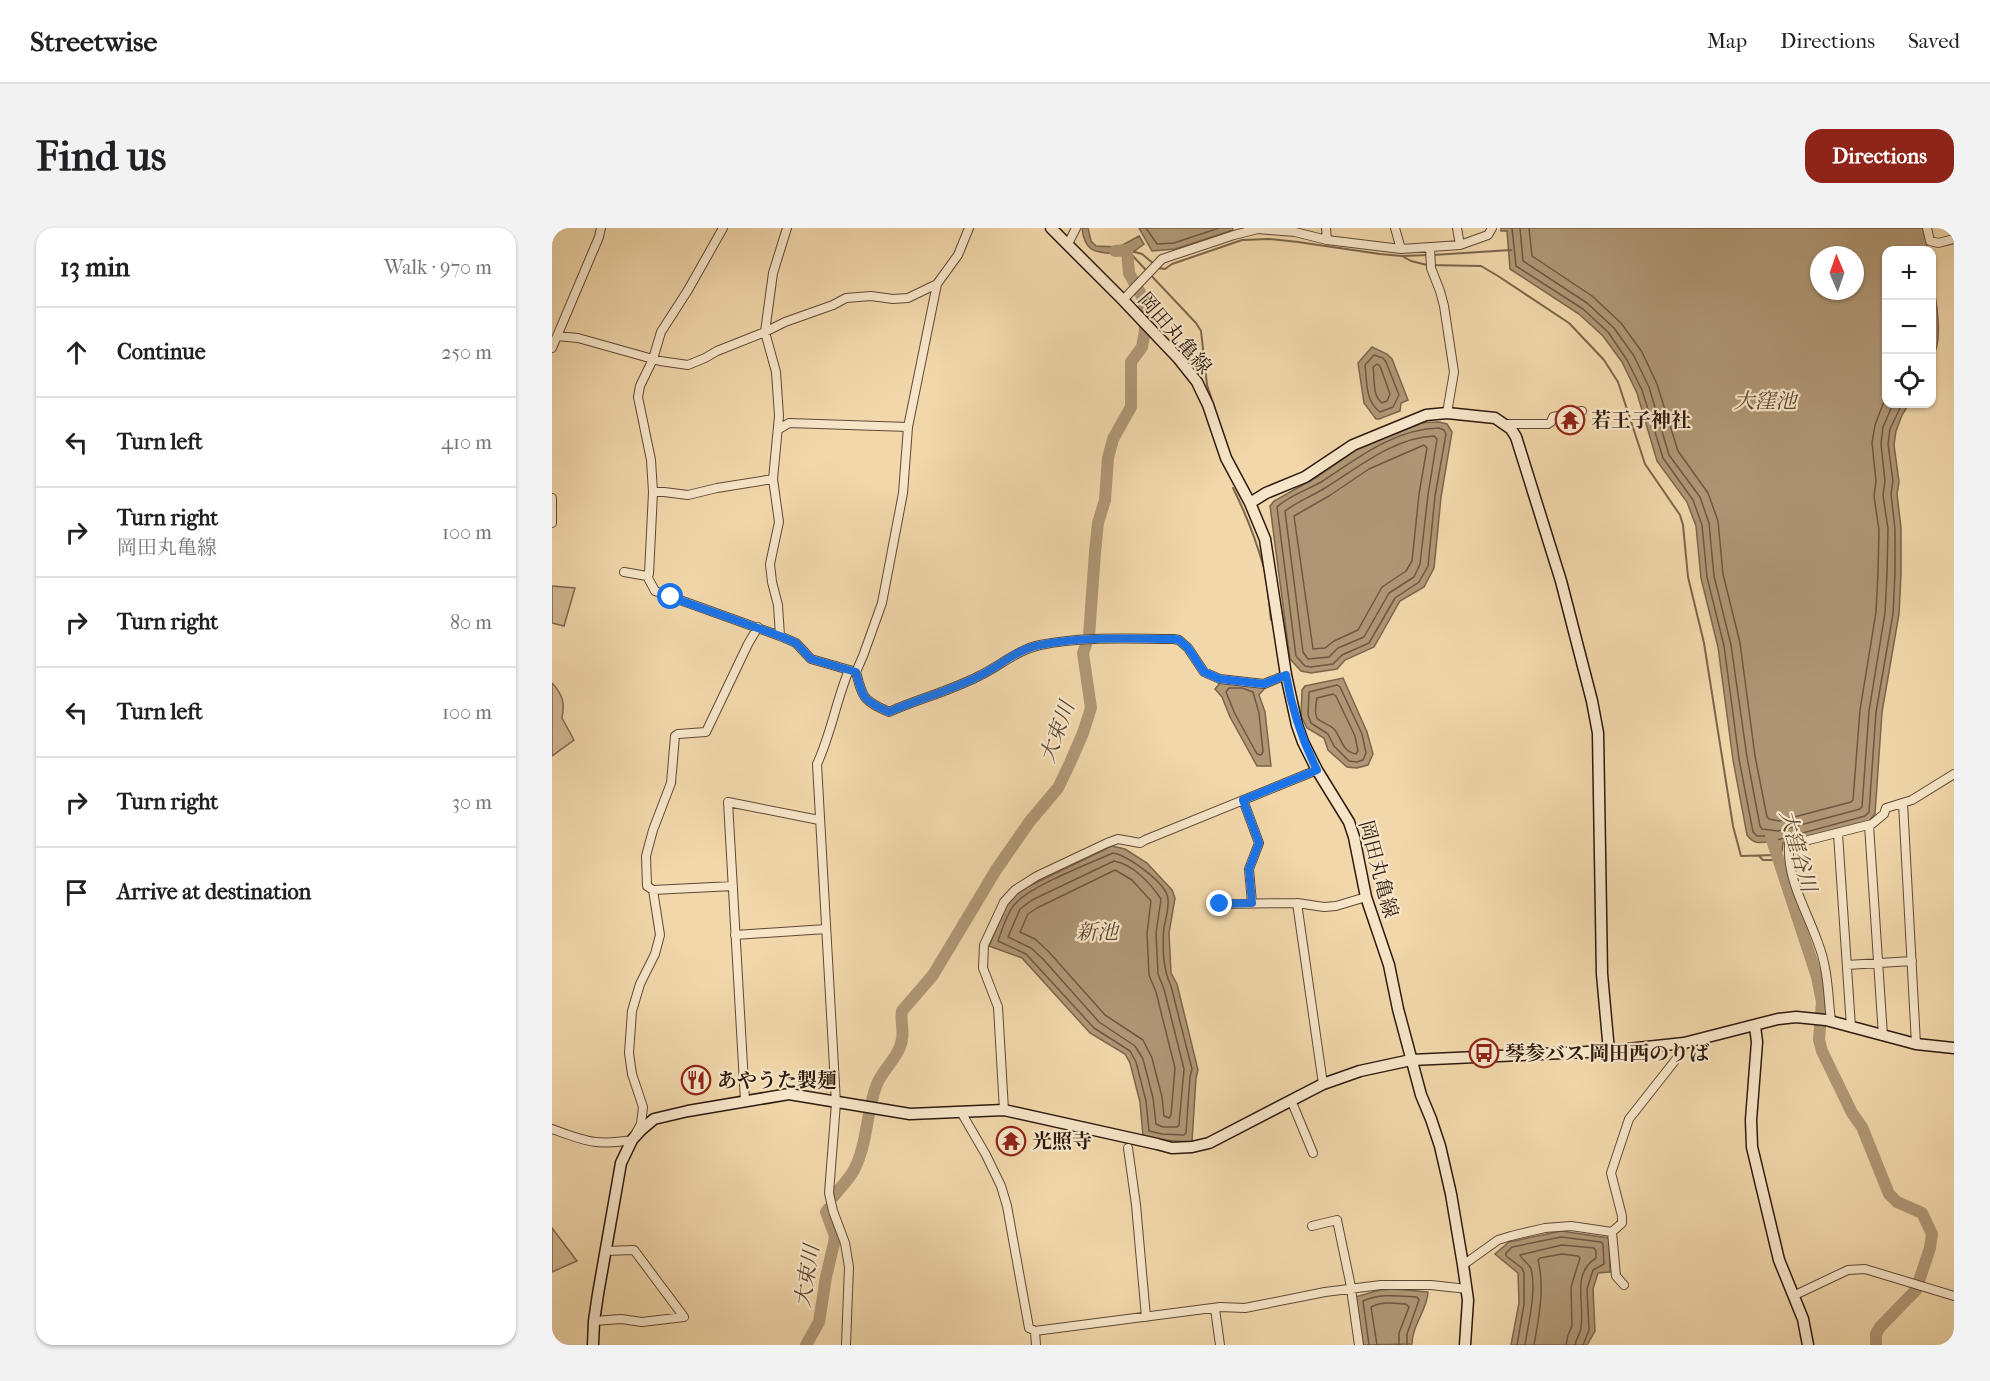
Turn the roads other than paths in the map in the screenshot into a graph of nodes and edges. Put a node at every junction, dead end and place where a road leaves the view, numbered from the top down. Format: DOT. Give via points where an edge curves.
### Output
graph roads {
  1 [pos="601,228"];
  2 [pos="723,228"];
  3 [pos="787,228"];
  4 [pos="969,228"];
  5 [pos="1051,228"];
  6 [pos="1076,228"];
  7 [pos="1326,228"];
  8 [pos="1395,228"];
  9 [pos="1457,228"];
  10 [pos="1492,228"];
  11 [pos="1927,228"];
  12 [pos="1954,239"];
  13 [pos="1327,240"];
  14 [pos="1068,244"];
  15 [pos="1460,246"];
  16 [pos="1401,249"];
  17 [pos="1431,258"];
  18 [pos="937,284"];
  19 [pos="1123,300"];
  20 [pos="765,332"];
  21 [pos="557,336"];
  22 [pos="552,348"];
  23 [pos="654,359"];
  24 [pos="1582,411"];
  25 [pos="1448,413"];
  26 [pos="1506,424"];
  27 [pos="908,427"];
  28 [pos="779,429"];
  29 [pos="773,479"];
  30 [pos="652,492"];
  31 [pos="552,498"];
  32 [pos="1250,503"];
  33 [pos="552,523"];
  34 [pos="624,572"];
  35 [pos="647,576"];
  36 [pos="758,627"];
  37 [pos="780,636"];
  38 [pos="852,671"];
  39 [pos="1286,675"];
  40 [pos="1317,770"];
  41 [pos="1954,774"];
  42 [pos="1243,800"];
  43 [pos="1903,802"];
  44 [pos="819,820"];
  45 [pos="1869,825"];
  46 [pos="1838,834"];
  47 [pos="733,886"];
  48 [pos="653,890"];
  49 [pos="1366,897"];
  50 [pos="1252,903"];
  51 [pos="1297,903"];
  52 [pos="1220,904"];
  53 [pos="826,929"];
  54 [pos="735,935"];
  55 [pos="1912,961"];
  56 [pos="1878,963"];
  57 [pos="1846,965"];
  58 [pos="1825,1020"];
  59 [pos="1755,1026"];
  60 [pos="1851,1027"];
  61 [pos="1883,1036"];
  62 [pos="1684,1043"];
  63 [pos="1916,1044"];
  64 [pos="1954,1048"];
  65 [pos="1609,1051"];
  66 [pos="1411,1060"];
  67 [pos="1323,1084"];
  68 [pos="1291,1100"];
  69 [pos="744,1101"];
  70 [pos="836,1103"];
  71 [pos="1004,1110"];
  72 [pos="961,1112"];
  73 [pos="552,1130"];
  74 [pos="632,1140"];
  75 [pos="1128,1148"];
  76 [pos="1313,1153"];
  77 [pos="1312,1226"];
  78 [pos="1612,1232"];
  79 [pos="605,1251"];
  80 [pos="1464,1265"];
  81 [pos="1624,1285"];
  82 [pos="1351,1289"];
  83 [pos="1467,1289"];
  84 [pos="1793,1296"];
  85 [pos="1954,1296"];
  86 [pos="1215,1309"];
  87 [pos="1146,1317"];
  88 [pos="594,1321"];
  89 [pos="1035,1331"];
  90 [pos="593,1345"];
  91 [pos="846,1345"];
  92 [pos="1036,1345"];
  93 [pos="1220,1345"];
  94 [pos="1359,1345"];
  95 [pos="1465,1345"];
  96 [pos="1808,1345"];
  1 -- 21 [label="street"];
  2 -- 23 [label="street" via="662,332"];
  3 -- 20 [label="street" via="773,273"];
  4 -- 18 [label="street" via="958,255"];
  5 -- 14 [label="street, 岡田丸亀線"];
  6 -- 14 [label="street"];
  7 -- 13 [label="street"];
  8 -- 16 [label="street"];
  9 -- 15 [label="street"];
  10 -- 15 [label="street" via="1488,235"];
  11 -- 12 [label="street" via="1930,241"];
  13 -- 16 [label="street"];
  13 -- 19 [label="street" via="1295,232 1258,230 1234,235 1162,259"];
  14 -- 19 [label="street, 岡田丸亀線"];
  15 -- 17 [label="street"];
  16 -- 17 [label="street"];
  17 -- 25 [label="street" via="1444,306 1454,372"];
  18 -- 20 [label="street" via="908,298 846,298"];
  18 -- 27 [label="street"];
  19 -- 32 [label="street, 岡田丸亀線" via="1197,382 1226,459"];
  20 -- 23 [label="street" via="688,364"];
  20 -- 28 [label="street" via="776,372"];
  21 -- 22 [label="street"];
  21 -- 23 [label="street"];
  23 -- 30 [label="street" via="638,397 651,460"];
  24 -- 26 [label="street" via="1552,417 1548,424"];
  25 -- 26 [label="street" via="1495,418"];
  25 -- 32 [label="street" via="1419,418 1353,445 1305,477"];
  26 -- 65 [label="street" via="1516,437 1561,581 1598,733 1602,974"];
  27 -- 28 [label="street" via="789,423"];
  27 -- 38 [label="street" via="903,493 882,603 863,656"];
  28 -- 29 [label="street"];
  29 -- 30 [label="street" via="688,495"];
  29 -- 37 [label="street" via="779,522 770,564"];
  30 -- 35 [label="street"];
  31 -- 33 [label="street"];
  32 -- 39 [label="street, 岡田丸亀線" via="1265,539"];
  34 -- 35 [label="street"];
  35 -- 36 [label="street" via="655,591"];
  36 -- 37 [label="street"];
  36 -- 48 [label="street" via="706,732 675,736 671,783 646,856 647,886"];
  37 -- 38 [label="street" via="796,643 811,659"];
  38 -- 39 [label="street" via="862,695 889,712 978,677 1029,648 1087,640 1174,639 1188,648 1204,672 1220,679 1264,684"];
  38 -- 44 [label="street" via="839,692 817,764"];
  39 -- 40 [label="street, 岡田丸亀線" via="1297,725"];
  40 -- 42 [label="street"];
  40 -- 49 [label="street, 岡田丸亀線" via="1349,822"];
  41 -- 43 [label="street"];
  42 -- 50 [label="street" via="1259,843 1249,869"];
  42 -- 71 [label="street" via="1140,843 1118,839 1107,843 1037,876 1004,902 982,956 985,978 998,1007"];
  43 -- 45 [label="street" via="1886,808"];
  43 -- 55 [label="street"];
  44 -- 47 [label="street" via="728,802"];
  44 -- 53 [label="street"];
  45 -- 46 [label="street"];
  45 -- 56 [label="street"];
  46 -- 57 [label="street"];
  46 -- 58 [label="street" via="1789,845 1788,861 1824,963"];
  47 -- 48 [label="street"];
  47 -- 54 [label="street"];
  48 -- 74 [label="street" via="660,935 632,1011 629,1053 643,1107 641,1124"];
  49 -- 51 [label="street" via="1336,906"];
  49 -- 66 [label="street, 岡田丸亀線" via="1389,965"];
  50 -- 51 [label="street"];
  50 -- 52 [label="street"];
  51 -- 67 [label="street"];
  53 -- 54 [label="street"];
  53 -- 70 [label="street"];
  54 -- 69 [label="street"];
  55 -- 56 [label="street"];
  55 -- 63 [label="street"];
  56 -- 57 [label="street"];
  56 -- 61 [label="street"];
  57 -- 60 [label="street"];
  58 -- 59 [label="street" via="1786,1018"];
  58 -- 60 [label="street"];
  59 -- 62 [label="street"];
  59 -- 84 [label="street" via="1752,1147 1775,1244"];
  60 -- 61 [label="street"];
  61 -- 63 [label="street"];
  62 -- 65 [label="street"];
  62 -- 78 [label="street" via="1681,1053 1629,1119 1611,1173 1622,1216 1622,1223"];
  63 -- 64 [label="street"];
  65 -- 66 [label="street"];
  66 -- 67 [label="street"];
  66 -- 80 [label="street, 岡田丸亀線" via="1440,1146"];
  67 -- 68 [label="street"];
  68 -- 71 [label="street" via="1209,1143 1172,1148"];
  68 -- 76 [label="street"];
  69 -- 70 [label="street" via="789,1094"];
  69 -- 74 [label="street" via="654,1119"];
  70 -- 72 [label="street" via="910,1114"];
  70 -- 91 [label="street" via="829,1194 849,1267"];
  71 -- 72 [label="street"];
  72 -- 89 [label="street" via="1001,1185 1029,1328"];
  73 -- 74 [label="street" via="589,1142"];
  74 -- 79 [label="street" via="621,1163"];
  75 -- 87 [label="street"];
  77 -- 82 [label="street" via="1337,1220"];
  78 -- 80 [label="street" via="1571,1226 1545,1228 1498,1240"];
  78 -- 81 [label="street" via="1616,1276"];
  79 -- 88 [label="street"];
  79 -- 88 [label="street" via="634,1250 684,1317 642,1322"];
  80 -- 83 [label="street, 岡田丸亀線"];
  82 -- 83 [label="street" via="1381,1285"];
  82 -- 86 [label="street" via="1245,1308"];
  82 -- 94 [label="street"];
  83 -- 95 [label="street, 岡田丸亀線"];
  84 -- 85 [label="street" via="1855,1269"];
  84 -- 96 [label="street"];
  86 -- 87 [label="street"];
  86 -- 93 [label="street"];
  87 -- 89 [label="street"];
  88 -- 90 [label="street"];
  89 -- 92 [label="street"];
}
